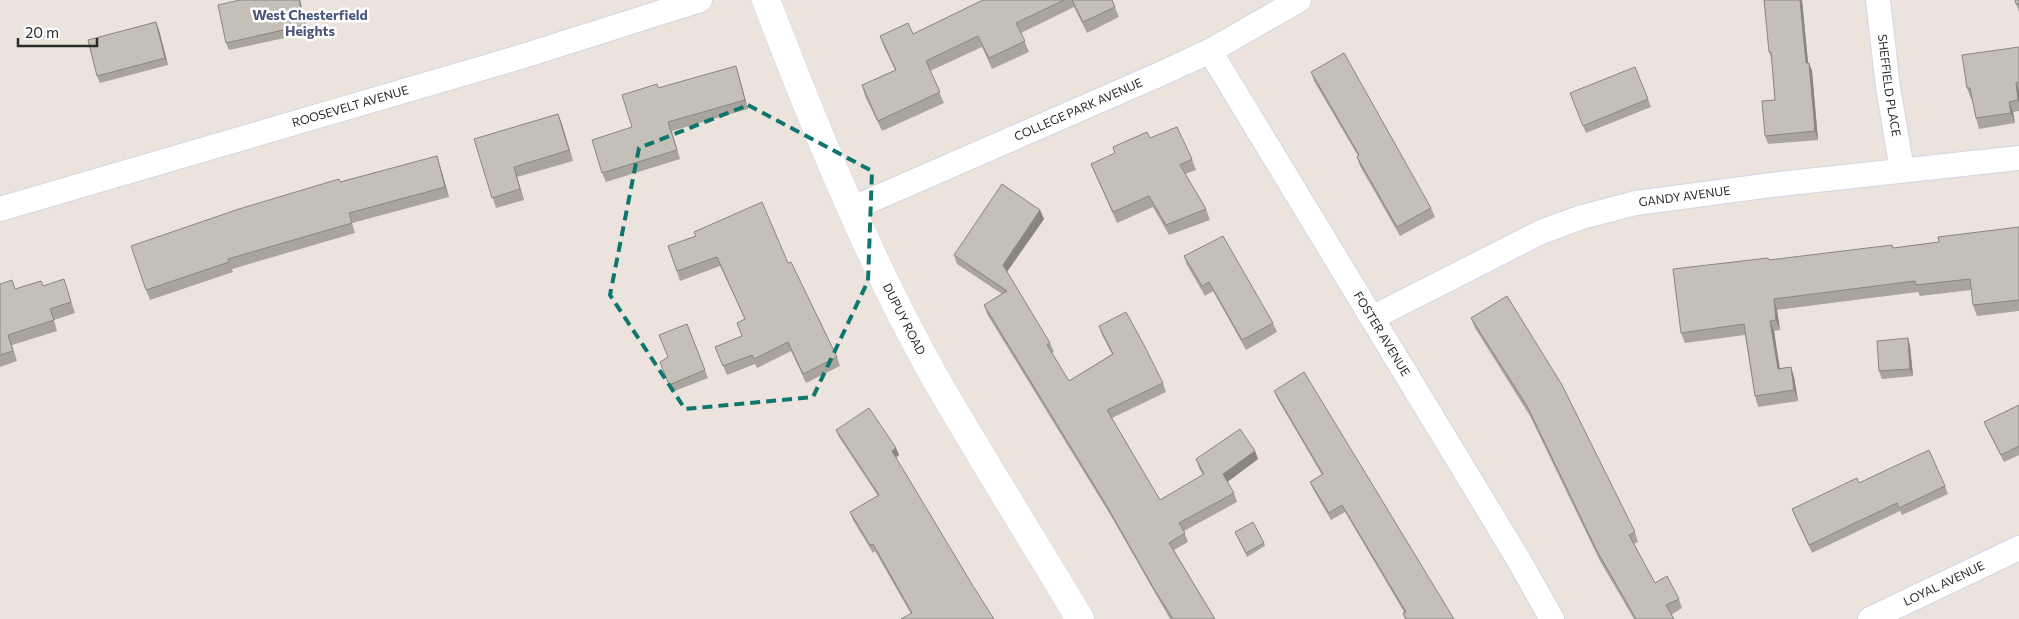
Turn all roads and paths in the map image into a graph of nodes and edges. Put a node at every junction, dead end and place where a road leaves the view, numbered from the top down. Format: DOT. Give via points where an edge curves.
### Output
graph roads {
  1 [pos="700,0"];
  2 [pos="766,0"];
  3 [pos="1299,0"];
  4 [pos="1878,0"];
  5 [pos="1210,51"];
  6 [pos="2019,158"];
  7 [pos="1902,170"];
  8 [pos="0,209"];
  9 [pos="851,209"];
  10 [pos="1372,318"];
  11 [pos="2019,548"];
  12 [pos="1080,619"];
  13 [pos="1552,619"];
  14 [pos="1870,619"];
  1 -- 8 [label="street, ROOSEVELT AVENUE" via="510,60"];
  2 -- 9 [label="street, DUPUY ROAD" via="806,106"];
  3 -- 5 [label="street, COLLEGE PARK AVENUE"];
  4 -- 7 [label="street, SHEFFIELD PLACE"];
  5 -- 9 [label="street, COLLEGE PARK AVENUE"];
  5 -- 10 [label="street, FOSTER AVENUE"];
  6 -- 7 [label="street, GANDY AVENUE"];
  7 -- 10 [label="street, GANDY AVENUE" via="1636,203 1582,216 1516,244"];
  9 -- 12 [label="street, DUPUY ROAD" via="935,376"];
  10 -- 13 [label="street, FOSTER AVENUE"];
  11 -- 14 [label="street, LOYAL AVENUE"];
}
